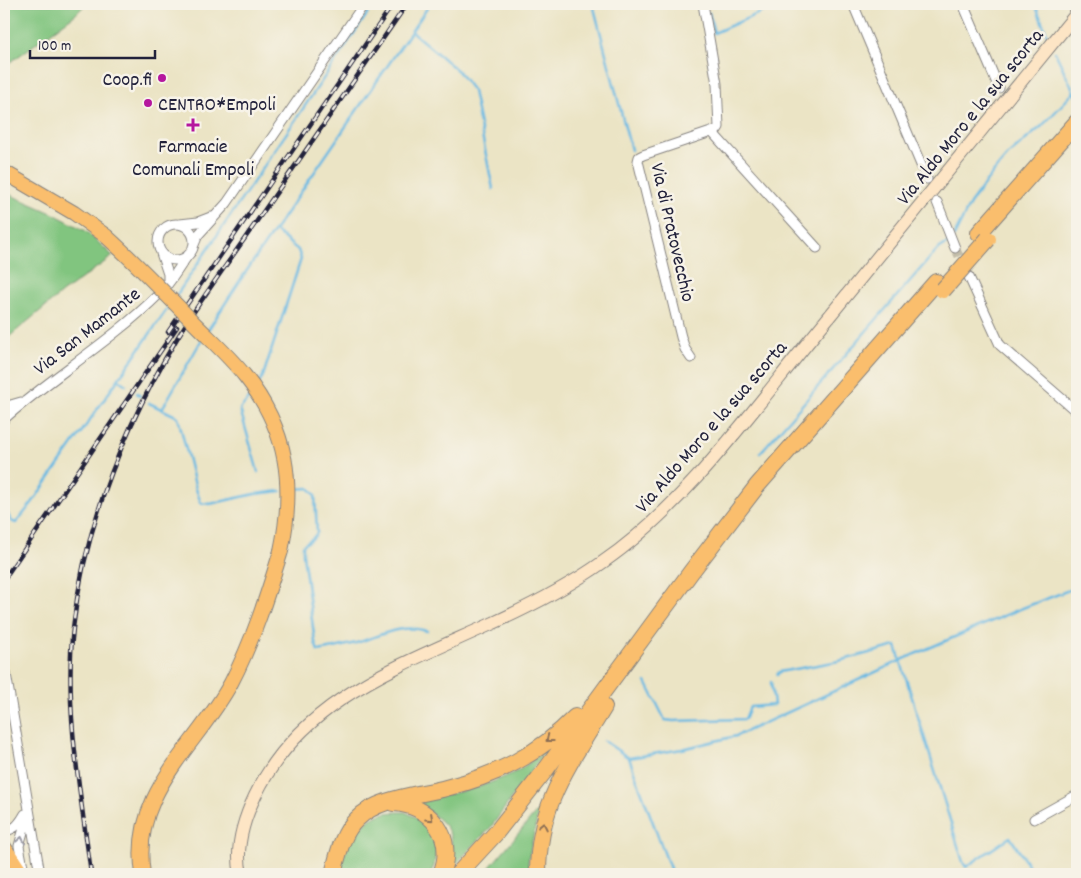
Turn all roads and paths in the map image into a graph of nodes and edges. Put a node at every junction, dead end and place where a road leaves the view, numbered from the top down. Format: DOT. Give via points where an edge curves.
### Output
graph roads {
  1 [pos="364,4"];
  2 [pos="703,4"];
  3 [pos="853,4"];
  4 [pos="963,4"];
  5 [pos="1077,13"];
  6 [pos="999,88"];
  7 [pos="1077,122"];
  8 [pos="712,132"];
  9 [pos="1077,138"];
  10 [pos="4,172"];
  11 [pos="927,179"];
  12 [pos="4,181"];
  13 [pos="34,191"];
  14 [pos="936,202"];
  15 [pos="218,213"];
  16 [pos="176,224"];
  17 [pos="984,236"];
  18 [pos="953,242"];
  19 [pos="817,248"];
  20 [pos="160,251"];
  21 [pos="191,251"];
  22 [pos="969,277"];
  23 [pos="168,284"];
  24 [pos="940,286"];
  25 [pos="690,358"];
  26 [pos="24,401"];
  27 [pos="4,407"];
  28 [pos="1077,412"];
  29 [pos="4,419"];
  30 [pos="4,662"];
  31 [pos="620,668"];
  32 [pos="6,689"];
  33 [pos="604,707"];
  34 [pos="1077,795"];
  35 [pos="385,803"];
  36 [pos="28,806"];
  37 [pos="1034,819"];
  38 [pos="4,831"];
  39 [pos="4,847"];
  40 [pos="239,871"];
  41 [pos="24,874"];
  42 [pos="40,874"];
  43 [pos="143,874"];
  44 [pos="333,874"];
  45 [pos="441,874"];
  46 [pos="458,874"];
  47 [pos="472,874"];
  48 [pos="538,874"];
  1 -- 15 [label="street"];
  2 -- 8 [label="street" via="717,84 720,124"];
  3 -- 11 [label="street"];
  4 -- 6 [label="street"];
  5 -- 40 [label="main road, Via Aldo Moro e la sua scorta" via="756,407 677,497 641,532 571,583 354,690 292,740 263,780 245,821"];
  7 -- 17 [label="highway"];
  8 -- 19 [label="street"];
  8 -- 25 [label="street, Via di Pratovecchio" via="643,155 638,161 681,338"];
  9 -- 17 [label="highway"];
  10 -- 13 [label="main road"];
  12 -- 13 [label="main road"];
  13 -- 43 [label="main road, bridge" via="74,213 106,236 229,358 268,410 284,454 289,487 287,525 259,619 231,683 152,802 143,837"];
  14 -- 18 [label="street"];
  15 -- 16 [label="street" via="198,222"];
  15 -- 21 [label="street" via="198,235"];
  16 -- 20 [label="street" via="162,230 158,242"];
  16 -- 21 [label="street" via="191,231 194,241"];
  17 -- 24 [label="highway, bridge"];
  20 -- 21 [label="street" via="174,260 184,258"];
  20 -- 23 [label="street"];
  21 -- 23 [label="street, Via San Mamante"];
  22 -- 28 [label="street" via="1000,345"];
  23 -- 26 [label="street, Via San Mamante" via="135,317"];
  24 -- 31 [label="highway" via="757,486"];
  24 -- 33 [label="highway" via="733,534"];
  26 -- 27 [label="street, Via San Mamante"];
  26 -- 29 [label="street, Via San Mamante"];
  30 -- 32 [label="street"];
  31 -- 35 [label="highway, one-way" via="552,738 512,765 477,779"];
  31 -- 46 [label="highway" via="501,827"];
  32 -- 36 [label="street"];
  33 -- 47 [label="highway" via="502,843"];
  48 -- 33 [label="highway, one-way" via="540,843 548,806 563,774"];
  34 -- 37 [label="street"];
  35 -- 44 [label="highway" via="366,811 354,822 341,845"];
  35 -- 45 [label="highway, one-way" via="413,807 436,823 446,850"];
  36 -- 38 [label="street" via="17,825"];
  41 -- 36 [label="street, one-way" via="20,846"];
  36 -- 42 [label="street"];
  39 -- 41 [label="main road"];
}
